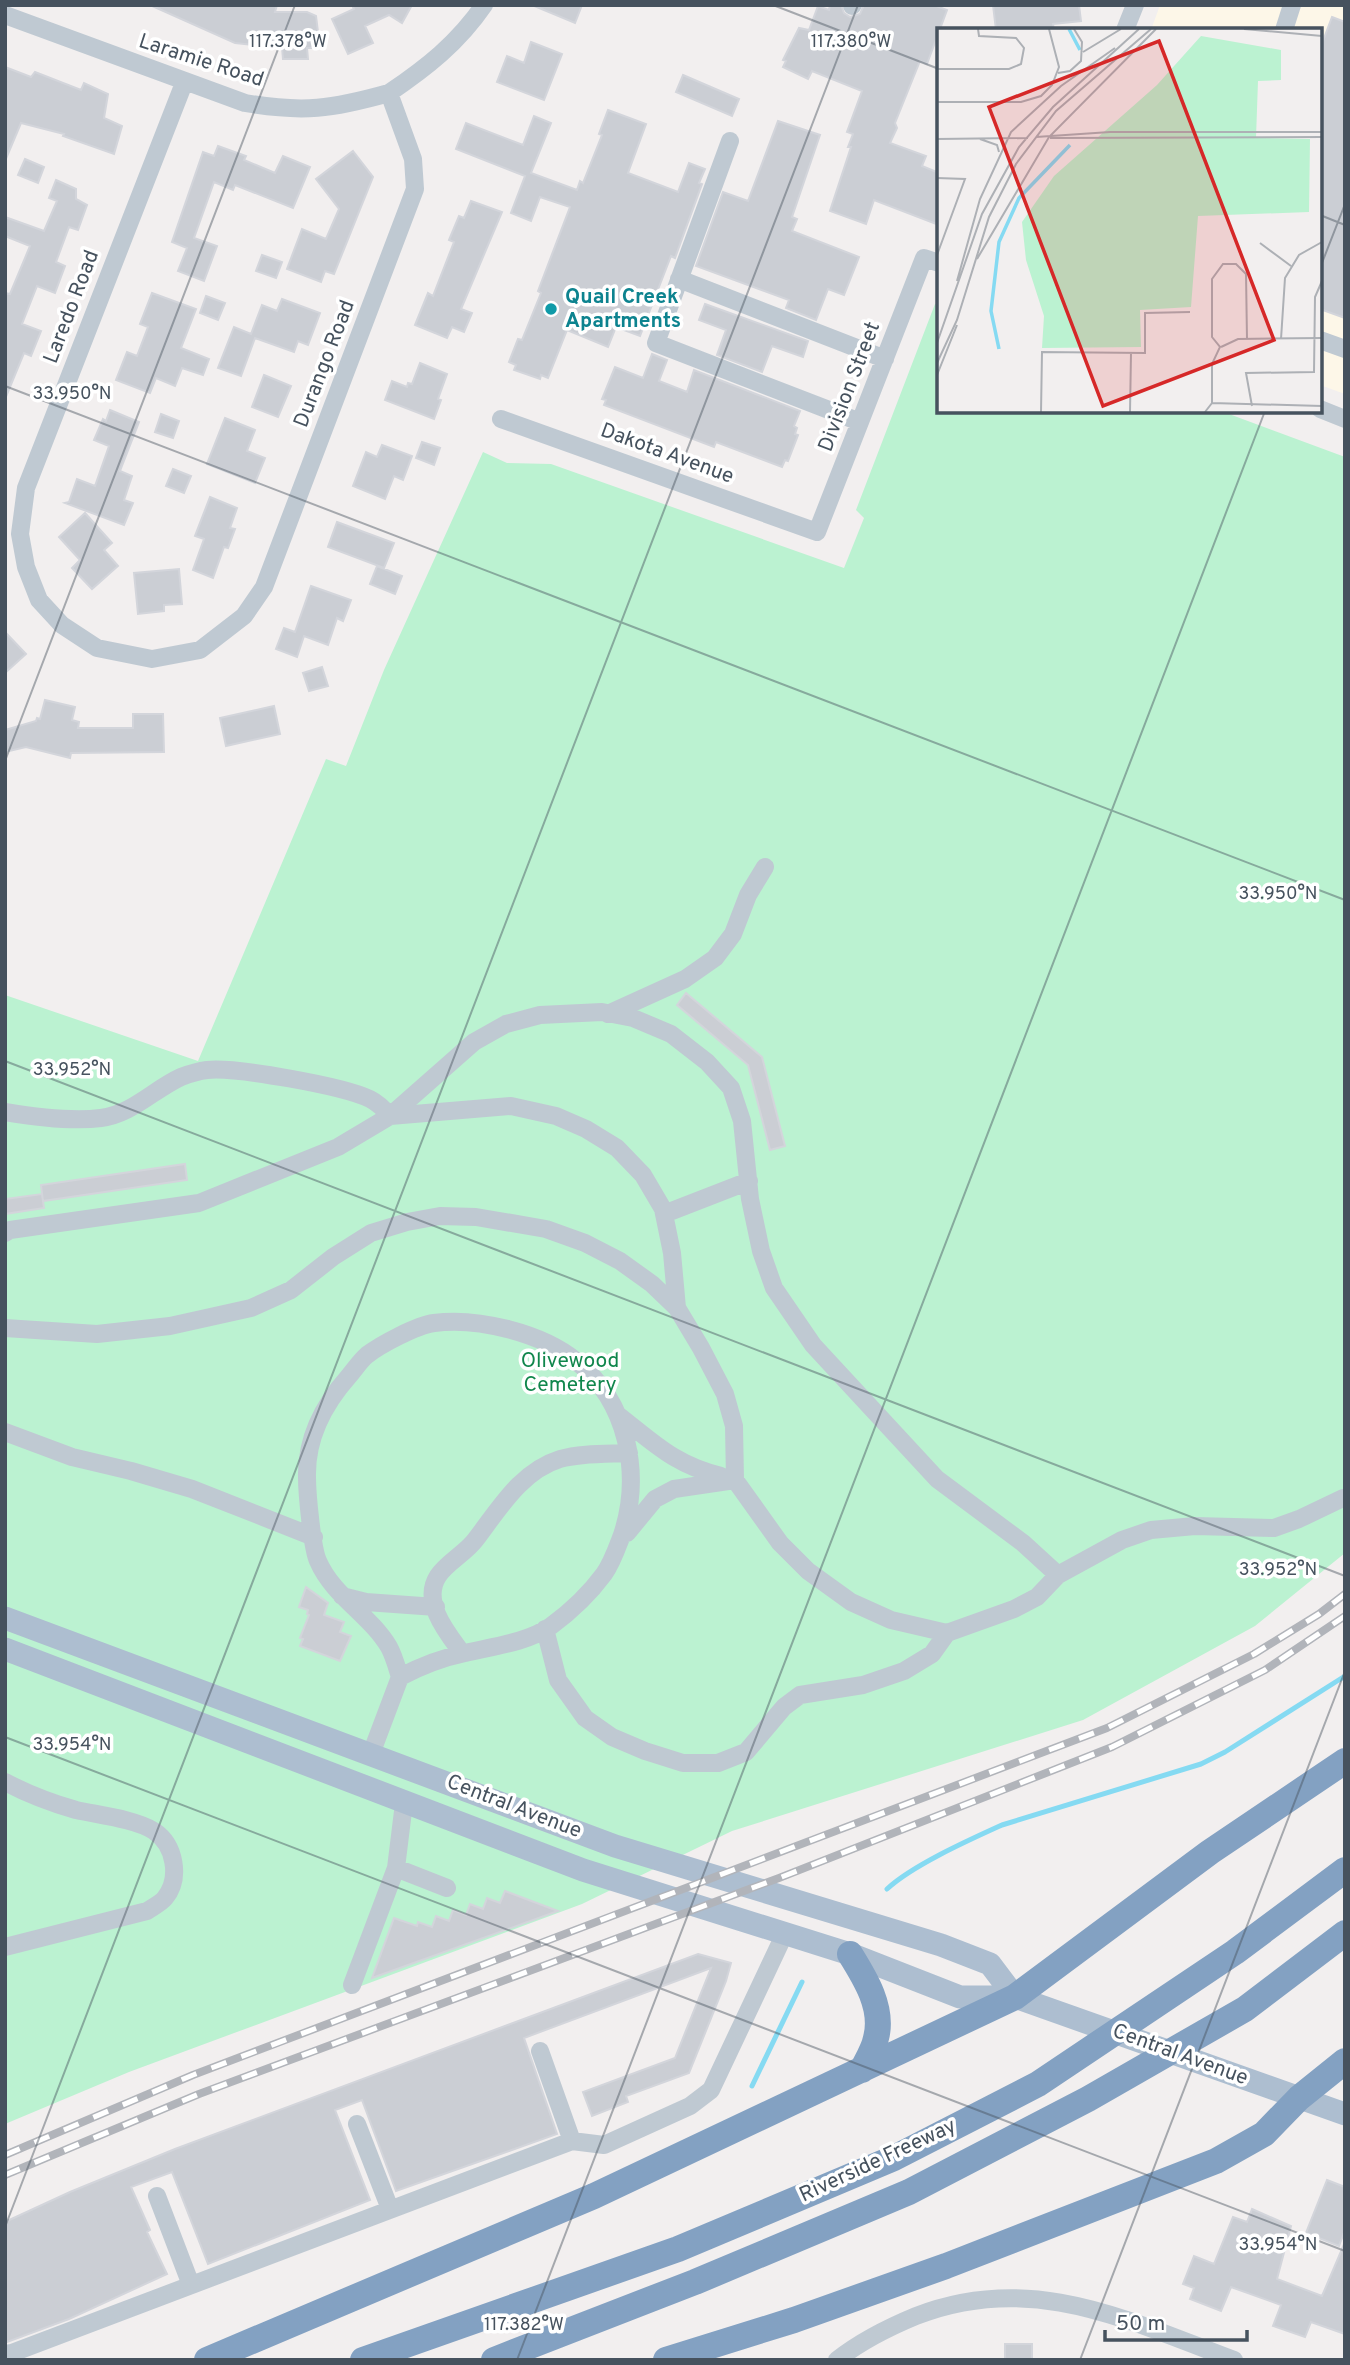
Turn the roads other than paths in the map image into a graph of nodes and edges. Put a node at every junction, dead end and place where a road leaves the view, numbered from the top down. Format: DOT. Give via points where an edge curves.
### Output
graph roads {
  1 [pos="484,5"];
  2 [pos="1135,5"];
  3 [pos="1292,5"];
  4 [pos="5,15"];
  5 [pos="1126,28"];
  6 [pos="1285,28"];
  7 [pos="184,82"];
  8 [pos="389,93"];
  9 [pos="730,141"];
  10 [pos="931,260"];
  11 [pos="679,279"];
  12 [pos="1322,341"];
  13 [pos="1345,349"];
  14 [pos="885,359"];
  15 [pos="1322,410"];
  16 [pos="501,419"];
  17 [pos="1345,419"];
  18 [pos="860,422"];
  19 [pos="817,532"];
  20 [pos="97,648"];
  21 [pos="765,867"];
  22 [pos="608,1014"];
  23 [pos="5,1112"];
  24 [pos="390,1116"];
  25 [pos="749,1181"];
  26 [pos="664,1214"];
  27 [pos="5,1233"];
  28 [pos="677,1308"];
  29 [pos="5,1328"];
  30 [pos="618,1415"];
  31 [pos="5,1432"];
  32 [pos="629,1453"];
  33 [pos="735,1480"];
  34 [pos="1344,1496"];
  35 [pos="314,1537"];
  36 [pos="618,1545"];
  37 [pos="1058,1575"];
  38 [pos="342,1596"];
  39 [pos="436,1607"];
  40 [pos="5,1618"];
  41 [pos="545,1629"];
  42 [pos="947,1633"];
  43 [pos="5,1649"];
  44 [pos="462,1653"];
  45 [pos="400,1677"];
  46 [pos="371,1754"];
  47 [pos="1345,1761"];
  48 [pos="5,1782"];
  49 [pos="404,1803"];
  50 [pos="396,1868"];
  51 [pos="1345,1870"];
  52 [pos="447,1888"];
  53 [pos="785,1933"];
  54 [pos="1345,1933"];
  55 [pos="5,1947"];
  56 [pos="850,1954"];
  57 [pos="352,1984"];
  58 [pos="1015,1997"];
  59 [pos="540,2051"];
  60 [pos="1345,2061"];
  61 [pos="862,2070"];
  62 [pos="1299,2098"];
  63 [pos="1345,2114"];
  64 [pos="358,2123"];
  65 [pos="572,2141"];
  66 [pos="157,2196"];
  67 [pos="390,2209"];
  68 [pos="191,2285"];
  69 [pos="5,2354"];
  70 [pos="207,2360"];
  71 [pos="363,2360"];
  72 [pos="494,2360"];
  73 [pos="666,2360"];
  74 [pos="837,2360"];
  75 [pos="1234,2360"];
  1 -- 8 [label="street" via="447,50"];
  2 -- 5 [label="street"];
  3 -- 6 [label="street"];
  4 -- 7 [label="street, Laramie Road"];
  7 -- 8 [label="street, Laramie Road" via="245,103 281,109 314,110"];
  7 -- 20 [label="street, Laredo Road" via="26,488 20,534 26,568 39,600 62,625"];
  8 -- 20 [label="street, Durango Road" via="413,159 415,189 264,587 244,616 200,650 152,659"];
  9 -- 11 [label="street"];
  10 -- 14 [label="street, Division Street"];
  11 -- 14 [label="street"];
  11 -- 18 [label="street" via="656,343"];
  12 -- 13 [label="street"];
  14 -- 18 [label="street, Division Street"];
  15 -- 17 [label="street"];
  16 -- 19 [label="street, Dakota Avenue"];
  18 -- 19 [label="street, Division Street"];
  21 -- 22 [label="street" via="733,934 715,958 685,979"];
  22 -- 24 [label="street" via="540,1015 506,1024 474,1041"];
  22 -- 25 [label="street" via="633,1018 671,1034 707,1062 730,1088 742,1121"];
  23 -- 24 [label="street" via="101,1118 124,1112 182,1077 206,1070 340,1089 369,1098"];
  24 -- 26 [label="street" via="511,1107 556,1116 617,1148 643,1175"];
  24 -- 27 [label="street" via="338,1147 200,1203"];
  25 -- 26 [label="street"];
  25 -- 37 [label="street" via="761,1251 774,1288 813,1345 937,1479"];
  26 -- 28 [label="street"];
  28 -- 29 [label="street" via="620,1261 585,1243 506,1221 440,1216 371,1233 291,1290 251,1308 170,1326 97,1334"];
  28 -- 33 [label="street" via="725,1394 734,1426"];
  30 -- 32 [label="street"];
  30 -- 33 [label="street" via="676,1460"];
  30 -- 35 [label="street" via="601,1386 575,1360 543,1342 476,1323 432,1323 367,1356 323,1410 306,1475"];
  31 -- 35 [label="street" via="72,1457 191,1489"];
  32 -- 36 [label="street" via="628,1516"];
  32 -- 39 [label="street" via="560,1459 539,1468 515,1488 475,1542 437,1577"];
  33 -- 36 [label="street" via="674,1489 655,1499"];
  33 -- 42 [label="street" via="780,1543 808,1571 851,1602 891,1620"];
  34 -- 37 [label="street" via="1274,1528 1151,1530 1122,1540"];
  35 -- 38 [label="street" via="317,1561"];
  36 -- 41 [label="street" via="606,1572"];
  37 -- 42 [label="street" via="1037,1597"];
  38 -- 39 [label="street"];
  38 -- 45 [label="street" via="390,1649"];
  39 -- 44 [label="street" via="440,1622"];
  40 -- 46 [label="main road, Central Avenue"];
  41 -- 42 [label="street" via="558,1680 585,1718 612,1737 683,1763 718,1763 746,1752 800,1695 863,1685 904,1671 932,1654"];
  41 -- 44 [label="street" via="502,1646"];
  43 -- 49 [label="main road, Central Avenue"];
  44 -- 45 [label="street"];
  45 -- 46 [label="street"];
  46 -- 58 [label="main road, Central Avenue" via="615,1846 978,1959 990,1964"];
  47 -- 58 [label="highway" via="1210,1852"];
  48 -- 55 [label="street" via="35,1798 154,1831 174,1860 165,1898 147,1911"];
  49 -- 50 [label="street"];
  49 -- 53 [label="main road, Central Avenue" via="583,1870"];
  50 -- 52 [label="street"];
  50 -- 57 [label="street"];
  51 -- 71 [label="highway, Riverside Freeway" via="1235,1952 1038,2084 894,2158 678,2249"];
  53 -- 56 [label="main road, Central Avenue"];
  53 -- 65 [label="street" via="711,2090 690,2106 604,2145"];
  54 -- 72 [label="highway, Riverside Freeway" via="1245,2009 1088,2099 909,2192"];
  56 -- 58 [label="main road, Central Avenue" via="960,1997"];
  56 -- 61 [label="highway" via="870,1987 877,2020 877,2038"];
  58 -- 61 [label="highway"];
  58 -- 62 [label="main road, Central Avenue"];
  59 -- 65 [label="street"];
  60 -- 62 [label="highway"];
  61 -- 70 [label="highway" via="594,2196"];
  62 -- 63 [label="main road, Central Avenue"];
  62 -- 73 [label="highway" via="1264,2134 1216,2161 920,2275"];
  64 -- 67 [label="street"];
  65 -- 67 [label="street"];
  66 -- 68 [label="street"];
  67 -- 68 [label="street"];
  68 -- 69 [label="street"];
  74 -- 75 [label="street" via="878,2332 930,2311 963,2301 997,2298 1048,2299 1082,2306"];
}
